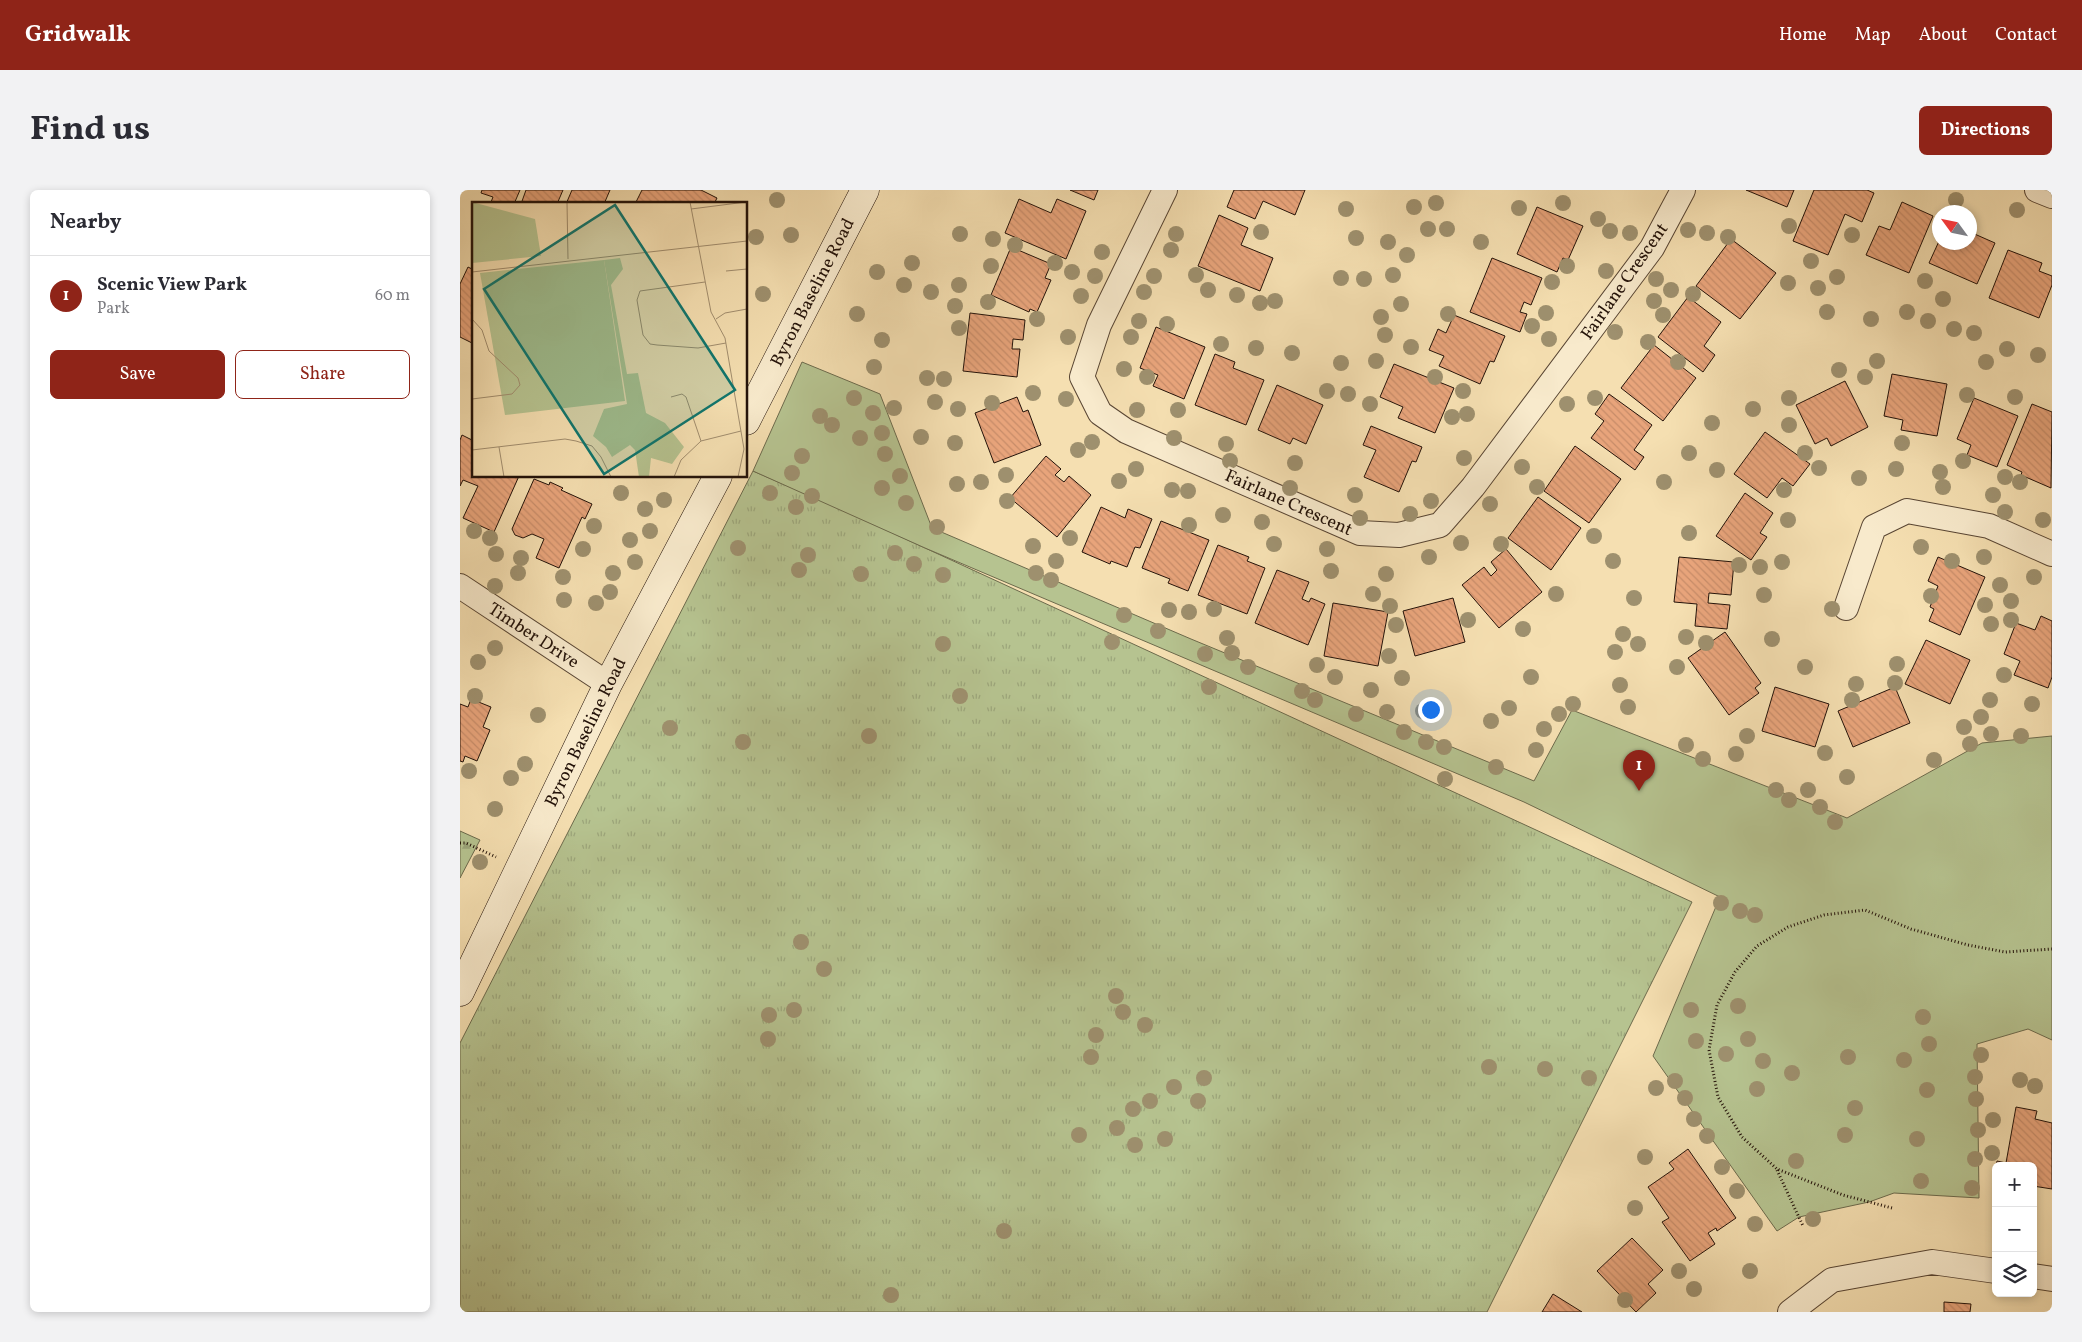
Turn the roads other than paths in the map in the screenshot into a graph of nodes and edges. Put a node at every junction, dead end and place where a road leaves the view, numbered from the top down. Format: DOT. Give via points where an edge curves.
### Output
graph roads {
  1 [pos="865,190"];
  2 [pos="1165,190"];
  3 [pos="1683,190"];
  4 [pos="2037,190"];
  5 [pos="2052,196"];
  6 [pos="748,417"];
  7 [pos="717,478"];
  8 [pos="2052,554"];
  9 [pos="460,586"];
  10 [pos="1846,608"];
  11 [pos="608,684"];
  12 [pos="460,992"];
  13 [pos="1992,1270"];
  14 [pos="2037,1277"];
  15 [pos="2052,1279"];
  16 [pos="1790,1312"];
  1 -- 6 [label="main road, Byron Baseline Road"];
  2 -- 3 [label="street, Fairlane Crescent" via="1099,325 1082,376 1100,413 1126,431 1360,533 1400,535 1440,525 1473,487 1652,248"];
  4 -- 5 [label="street"];
  7 -- 11 [label="main road, Byron Baseline Road"];
  8 -- 10 [label="street" via="1989,526 1907,511 1874,527"];
  9 -- 11 [label="street, Timber Drive"];
  11 -- 12 [label="main road, Byron Baseline Road"];
  13 -- 16 [label="street" via="1932,1262 1832,1280"];
  14 -- 15 [label="street"];
}
